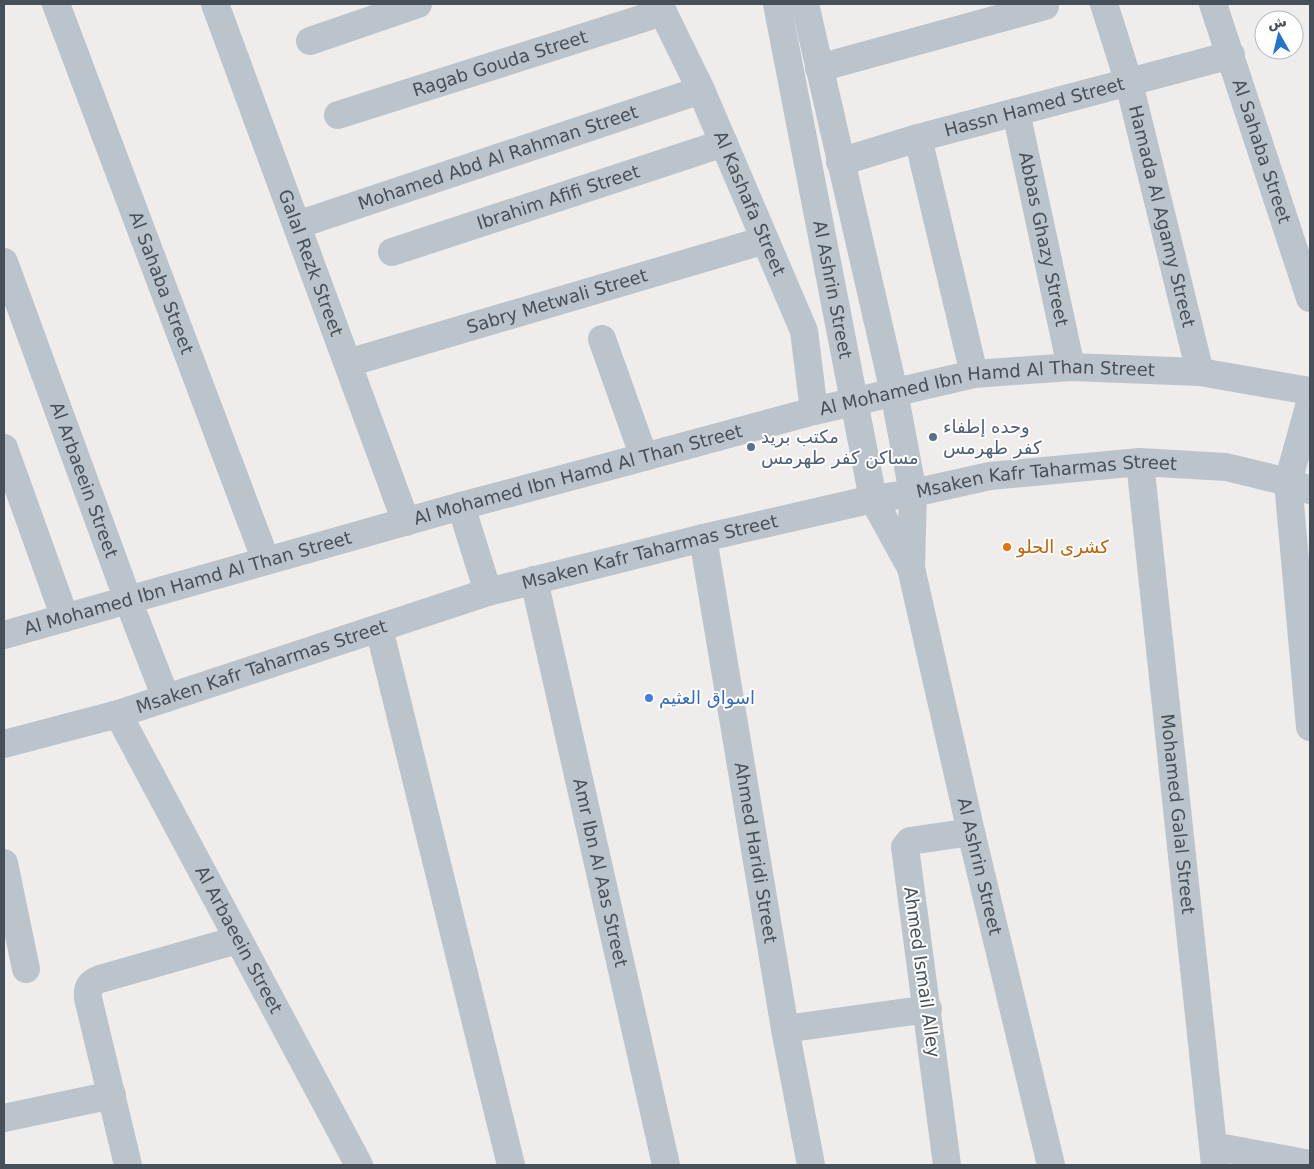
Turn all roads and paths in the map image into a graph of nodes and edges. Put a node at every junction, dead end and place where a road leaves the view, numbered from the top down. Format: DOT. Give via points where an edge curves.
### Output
graph roads {
  1 [pos="56,4"];
  2 [pos="215,4"];
  3 [pos="418,4"];
  4 [pos="777,4"];
  5 [pos="805,4"];
  6 [pos="1104,4"];
  7 [pos="1213,4"];
  8 [pos="1044,6"];
  9 [pos="661,8"];
  10 [pos="310,41"];
  11 [pos="1231,55"];
  12 [pos="819,68"];
  13 [pos="1128,83"];
  14 [pos="700,90"];
  15 [pos="1016,112"];
  16 [pos="338,115"];
  17 [pos="918,138"];
  18 [pos="724,143"];
  19 [pos="840,162"];
  20 [pos="296,224"];
  21 [pos="765,240"];
  22 [pos="392,252"];
  23 [pos="4,262"];
  24 [pos="1310,298"];
  25 [pos="602,339"];
  26 [pos="348,363"];
  27 [pos="1071,367"];
  28 [pos="1200,372"];
  29 [pos="974,374"];
  30 [pos="1310,391"];
  31 [pos="894,392"];
  32 [pos="855,401"];
  33 [pos="1310,402"];
  34 [pos="814,411"];
  35 [pos="4,448"];
  36 [pos="644,457"];
  37 [pos="1140,462"];
  38 [pos="1299,486"];
  39 [pos="913,493"];
  40 [pos="873,499"];
  41 [pos="461,506"];
  42 [pos="406,522"];
  43 [pos="703,538"];
  44 [pos="266,561"];
  45 [pos="911,568"];
  46 [pos="534,580"];
  47 [pos="488,592"];
  48 [pos="128,600"];
  49 [pos="64,618"];
  50 [pos="379,628"];
  51 [pos="4,635"];
  52 [pos="166,698"];
  53 [pos="118,714"];
  54 [pos="1310,726"];
  55 [pos="4,744"];
  56 [pos="971,832"];
  57 [pos="4,863"];
  58 [pos="237,940"];
  59 [pos="26,969"];
  60 [pos="928,1009"];
  61 [pos="785,1029"];
  62 [pos="112,1095"];
  63 [pos="4,1118"];
  64 [pos="1214,1156"];
  65 [pos="349,1163"];
  66 [pos="1310,1164"];
  67 [pos="128,1165"];
  68 [pos="511,1165"];
  69 [pos="666,1165"];
  70 [pos="811,1165"];
  71 [pos="947,1165"];
  72 [pos="1051,1165"];
  1 -- 44 [label="street, Al Sahaba Street"];
  2 -- 20 [label="street, Galal Rezk Street"];
  3 -- 10 [label="street"];
  4 -- 32 [label="street, Al Ashrin Street"];
  5 -- 12 [label="street, Al Ashrin Street"];
  6 -- 13 [label="street, Hamada Al Agamy Street"];
  7 -- 11 [label="street, Al Sahaba Street"];
  8 -- 12 [label="street"];
  9 -- 14 [label="street, Al Kashafa Street"];
  9 -- 16 [label="street, Ragab Gouda Street"];
  11 -- 13 [label="street, Hassn Hamed Street"];
  11 -- 24 [label="street, Al Sahaba Street"];
  12 -- 19 [label="street, Al Ashrin Street"];
  13 -- 15 [label="street, Hassn Hamed Street"];
  13 -- 28 [label="street, Hamada Al Agamy Street"];
  14 -- 18 [label="street, Al Kashafa Street"];
  14 -- 20 [label="street, Mohamed Abd Al Rahman Street"];
  15 -- 17 [label="street, Hassn Hamed Street"];
  15 -- 27 [label="street, Abbas Ghazy Street"];
  17 -- 19 [label="street, Hassn Hamed Street"];
  17 -- 29 [label="street"];
  18 -- 21 [label="street, Al Kashafa Street"];
  18 -- 22 [label="street, Ibrahim Afifi Street"];
  19 -- 31 [label="street, Al Ashrin Street"];
  20 -- 26 [label="street, Galal Rezk Street"];
  21 -- 26 [label="street, Sabry Metwali Street"];
  21 -- 34 [label="street, Al Kashafa Street" via="804,331"];
  23 -- 48 [label="street, Al Arbaeein Street"];
  25 -- 36 [label="street"];
  26 -- 42 [label="street, Galal Rezk Street"];
  27 -- 28 [label="street, Al Mohamed Ibn Hamd Al Than Street"];
  27 -- 29 [label="street, Al Mohamed Ibn Hamd Al Than Street"];
  28 -- 30 [label="street, Al Mohamed Ibn Hamd Al Than Street"];
  29 -- 31 [label="street, Al Mohamed Ibn Hamd Al Than Street"];
  31 -- 32 [label="street, Al Mohamed Ibn Hamd Al Than Street"];
  31 -- 39 [label="street, Al Ashrin Street"];
  32 -- 34 [label="street, Al Mohamed Ibn Hamd Al Than Street"];
  32 -- 40 [label="street, Al Ashrin Street"];
  33 -- 38 [label="street"];
  34 -- 36 [label="street, Al Mohamed Ibn Hamd Al Than Street"];
  35 -- 49 [label="street"];
  36 -- 41 [label="street, Al Mohamed Ibn Hamd Al Than Street"];
  37 -- 38 [label="street, Msaken Kafr Taharmas Street" via="1226,467"];
  37 -- 39 [label="street, Msaken Kafr Taharmas Street" via="990,476"];
  37 -- 64 [label="street, Mohamed Galal Street"];
  38 -- 54 [label="street"];
  39 -- 40 [label="street, Msaken Kafr Taharmas Street"];
  39 -- 45 [label="street, Al Ashrin Street"];
  40 -- 43 [label="street, Msaken Kafr Taharmas Street"];
  40 -- 45 [label="street, Al Ashrin Street"];
  41 -- 42 [label="street, Al Mohamed Ibn Hamd Al Than Street"];
  41 -- 47 [label="street"];
  42 -- 44 [label="street, Al Mohamed Ibn Hamd Al Than Street"];
  43 -- 46 [label="street, Msaken Kafr Taharmas Street"];
  43 -- 61 [label="street, Ahmed Haridi Street"];
  44 -- 48 [label="street, Al Mohamed Ibn Hamd Al Than Street"];
  45 -- 56 [label="street, Al Ashrin Street"];
  46 -- 47 [label="street, Msaken Kafr Taharmas Street"];
  46 -- 69 [label="street, Amr Ibn Al Aas Street"];
  47 -- 50 [label="street, Msaken Kafr Taharmas Street"];
  48 -- 49 [label="street, Al Mohamed Ibn Hamd Al Than Street"];
  48 -- 52 [label="street, Al Arbaeein Street"];
  49 -- 51 [label="street, Al Mohamed Ibn Hamd Al Than Street"];
  50 -- 52 [label="street, Msaken Kafr Taharmas Street"];
  50 -- 68 [label="street"];
  52 -- 53 [label="street, Msaken Kafr Taharmas Street"];
  53 -- 55 [label="street, Msaken Kafr Taharmas Street"];
  53 -- 58 [label="street, Al Arbaeein Street"];
  56 -- 60 [label="street, Ahmed Ismail Alley" via="910,841 905,847"];
  56 -- 72 [label="street, Al Ashrin Street"];
  57 -- 59 [label="street"];
  58 -- 62 [label="street" via="100,978 90,984 88,998"];
  58 -- 65 [label="street, Al Arbaeein Street"];
  60 -- 61 [label="street"];
  60 -- 71 [label="street, Ahmed Ismail Alley"];
  61 -- 70 [label="street, Ahmed Haridi Street"];
  62 -- 63 [label="street"];
  62 -- 67 [label="street"];
  64 -- 66 [label="street"];
}
